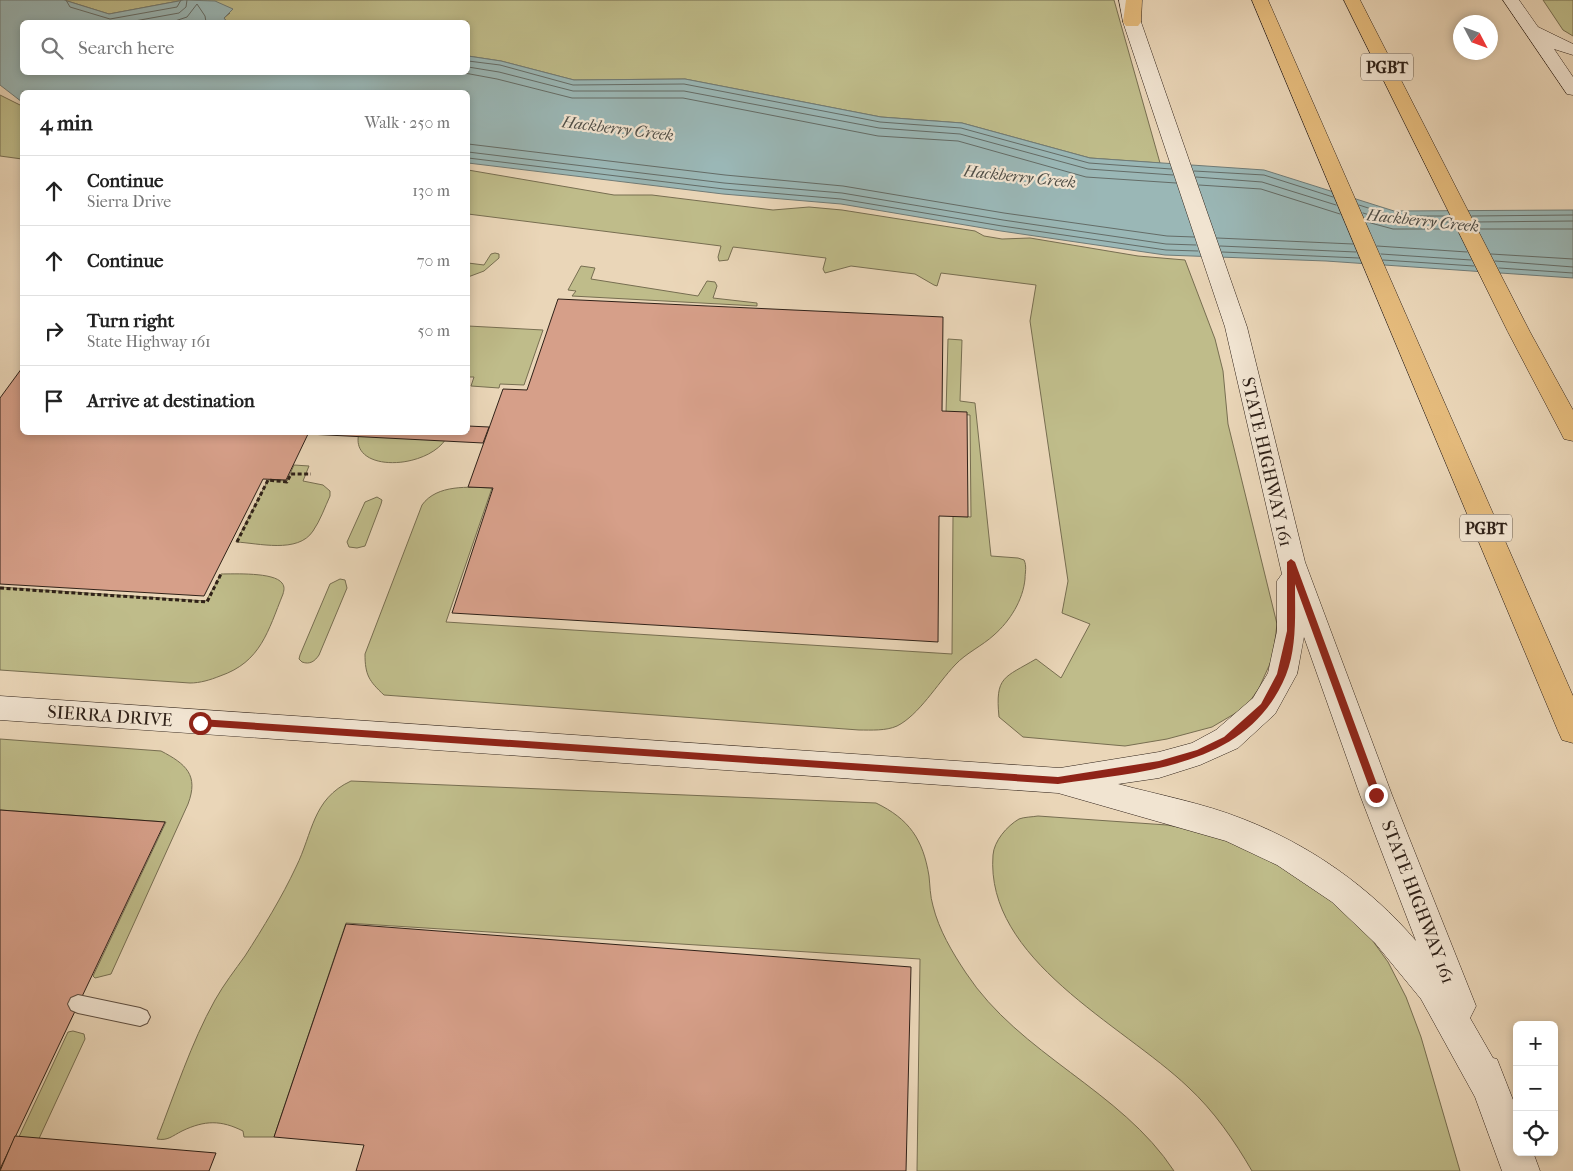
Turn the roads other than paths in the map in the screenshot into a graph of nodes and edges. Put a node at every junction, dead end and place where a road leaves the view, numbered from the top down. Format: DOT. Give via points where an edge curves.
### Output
graph roads {
  1 [pos="1127,0"];
  2 [pos="1134,0"];
  3 [pos="1260,0"];
  4 [pos="1352,0"];
  5 [pos="1511,0"];
  6 [pos="1132,22"];
  7 [pos="1534,31"];
  8 [pos="1573,50"];
  9 [pos="1573,90"];
  10 [pos="1573,433"];
  11 [pos="1291,562"];
  12 [pos="0,708"];
  13 [pos="1573,731"];
  14 [pos="1058,780"];
  15 [pos="78,1004"];
  16 [pos="140,1017"];
  17 [pos="1490,1088"];
  18 [pos="1521,1171"];
  1 -- 6 [label="main road, STATE HIGHWAY 161"];
  2 -- 6 [label="highway"];
  3 -- 13 [label="highway, PGBT"];
  4 -- 10 [label="highway, PGBT"];
  5 -- 7 [label="main road"];
  6 -- 11 [label="main road, STATE HIGHWAY 161" via="1236,327"];
  7 -- 8 [label="main road" via="1558,46"];
  7 -- 9 [label="main road"];
  11 -- 14 [label="main road" via="1291,631 1282,674 1264,706 1227,739 1200,753 1159,765"];
  11 -- 17 [label="main road, STATE HIGHWAY 161" via="1376,795"];
  12 -- 14 [label="main road, SIERRA DRIVE"];
  14 -- 17 [label="main road" via="1233,829 1288,855 1344,892 1387,932 1433,988"];
  15 -- 16 [label="lane"];
  17 -- 18 [label="main road, STATE HIGHWAY 161"];
}
